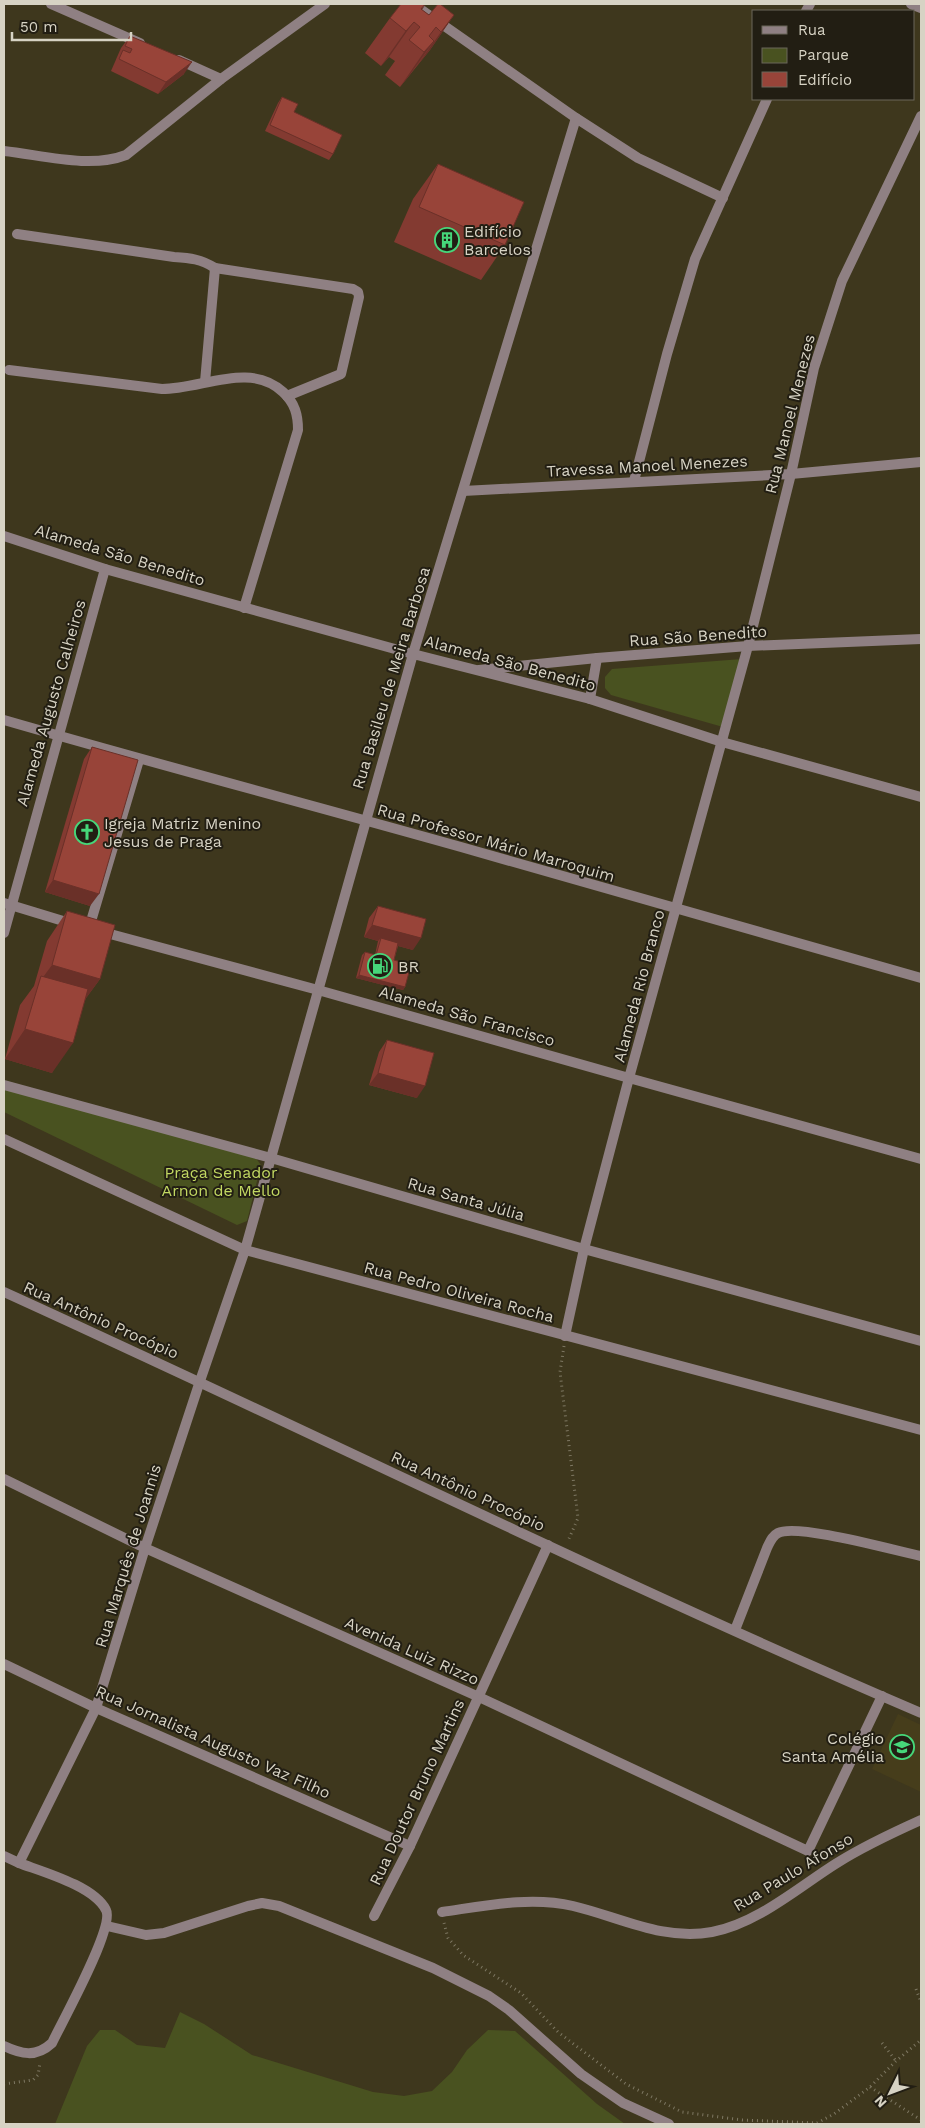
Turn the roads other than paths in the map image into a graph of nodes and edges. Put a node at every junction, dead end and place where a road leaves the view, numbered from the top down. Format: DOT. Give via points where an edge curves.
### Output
graph roads {
  1 [pos="51,4"];
  2 [pos="325,4"];
  3 [pos="413,4"];
  4 [pos="911,4"];
  5 [pos="67,7"];
  6 [pos="921,8"];
  7 [pos="152,48"];
  8 [pos="169,56"];
  9 [pos="221,79"];
  10 [pos="767,100"];
  11 [pos="921,116"];
  12 [pos="576,118"];
  13 [pos="4,150"];
  14 [pos="723,198"];
  15 [pos="18,234"];
  16 [pos="216,268"];
  17 [pos="9,370"];
  18 [pos="205,382"];
  19 [pos="287,396"];
  20 [pos="921,462"];
  21 [pos="790,474"];
  22 [pos="634,481"];
  23 [pos="463,491"];
  24 [pos="4,536"];
  25 [pos="105,569"];
  26 [pos="244,608"];
  27 [pos="921,638"];
  28 [pos="748,646"];
  29 [pos="413,654"];
  30 [pos="597,658"];
  31 [pos="478,670"];
  32 [pos="590,699"];
  33 [pos="4,720"];
  34 [pos="57,736"];
  35 [pos="722,742"];
  36 [pos="139,760"];
  37 [pos="921,797"];
  38 [pos="365,821"];
  39 [pos="8,904"];
  40 [pos="675,910"];
  41 [pos="89,928"];
  42 [pos="4,933"];
  43 [pos="921,978"];
  44 [pos="318,990"];
  45 [pos="629,1078"];
  46 [pos="4,1085"];
  47 [pos="4,1139"];
  48 [pos="271,1158"];
  49 [pos="921,1160"];
  50 [pos="245,1250"];
  51 [pos="584,1250"];
  52 [pos="4,1292"];
  53 [pos="565,1336"];
  54 [pos="921,1341"];
  55 [pos="200,1381"];
  56 [pos="921,1430"];
  57 [pos="4,1479"];
  58 [pos="548,1545"];
  59 [pos="145,1548"];
  60 [pos="921,1556"];
  61 [pos="734,1630"];
  62 [pos="4,1664"];
  63 [pos="882,1696"];
  64 [pos="479,1697"];
  65 [pos="96,1708"];
  66 [pos="921,1713"];
  67 [pos="921,1820"];
  68 [pos="410,1846"];
  69 [pos="4,1856"];
  70 [pos="19,1863"];
  71 [pos="442,1912"];
  72 [pos="374,1916"];
  73 [pos="107,1926"];
  74 [pos="4,2046"];
  75 [pos="669,2124"];
  1 -- 5 [label="street"];
  2 -- 9 [label="street"];
  3 -- 12 [label="street"];
  4 -- 6 [label="street"];
  5 -- 7 [label="street"];
  8 -- 9 [label="street"];
  9 -- 13 [label="street" via="139,146 113,160 95,162"];
  10 -- 14 [label="street"];
  11 -- 21 [label="street, Rua Manoel Menezes" via="842,281 814,368"];
  12 -- 14 [label="street" via="638,158"];
  12 -- 23 [label="street, Rua Basileu de Meira Barbosa"];
  14 -- 22 [label="street" via="695,258"];
  15 -- 16 [label="street" via="194,258"];
  16 -- 18 [label="street"];
  16 -- 19 [label="street" via="358,292 341,374"];
  17 -- 18 [label="street" via="162,389"];
  18 -- 19 [label="street" via="256,377 269,381"];
  19 -- 26 [label="street" via="295,408 298,430"];
  20 -- 21 [label="street, Travessa Manoel Menezes"];
  21 -- 22 [label="street, Travessa Manoel Menezes"];
  21 -- 28 [label="street, Rua Manoel Menezes"];
  22 -- 23 [label="street, Travessa Manoel Menezes"];
  23 -- 29 [label="street, Rua Basileu de Meira Barbosa"];
  24 -- 25 [label="street, Alameda São Benedito"];
  25 -- 26 [label="street, Alameda São Benedito"];
  25 -- 34 [label="street, Alameda Augusto Calheiros"];
  26 -- 29 [label="street, Alameda São Benedito"];
  27 -- 28 [label="street, Rua São Benedito"];
  28 -- 30 [label="street, Rua São Benedito"];
  28 -- 35 [label="street, Alameda Rio Branco"];
  29 -- 31 [label="street, Alameda São Benedito"];
  29 -- 38 [label="street, Rua Basileu de Meira Barbosa"];
  30 -- 31 [label="street, Rua São Benedito"];
  30 -- 32 [label="street"];
  31 -- 32 [label="street, Alameda São Benedito"];
  32 -- 35 [label="street, Alameda São Benedito"];
  33 -- 34 [label="street, Rua Professor Mário Marroquim"];
  34 -- 36 [label="street, Rua Professor Mário Marroquim"];
  34 -- 39 [label="street, Alameda Augusto Calheiros"];
  35 -- 37 [label="street, Alameda São Benedito"];
  35 -- 40 [label="street, Alameda Rio Branco"];
  36 -- 38 [label="street, Rua Professor Mário Marroquim"];
  36 -- 41 [label="street"];
  38 -- 40 [label="street, Rua Professor Mário Marroquim"];
  38 -- 44 [label="street, Rua Basileu de Meira Barbosa"];
  39 -- 41 [label="street, Alameda São Francisco"];
  39 -- 42 [label="street, Alameda Augusto Calheiros"];
  40 -- 43 [label="street, Rua Professor Mário Marroquim"];
  40 -- 45 [label="street, Alameda Rio Branco"];
  41 -- 44 [label="street, Alameda São Francisco"];
  44 -- 45 [label="street, Alameda São Francisco"];
  44 -- 48 [label="street, Rua Basileu de Meira Barbosa"];
  45 -- 49 [label="street, Alameda São Francisco"];
  45 -- 51 [label="street, Alameda Rio Branco"];
  46 -- 48 [label="street, Rua Santa Júlia"];
  47 -- 50 [label="street, Rua Pedro Oliveira Rocha"];
  48 -- 50 [label="street, Rua Basileu de Meira Barbosa"];
  48 -- 51 [label="street, Rua Santa Júlia"];
  50 -- 53 [label="street, Rua Pedro Oliveira Rocha"];
  50 -- 55 [label="street, Rua Marquês de Joannis"];
  51 -- 53 [label="street, Alameda Rio Branco"];
  51 -- 54 [label="street, Rua Santa Júlia"];
  52 -- 55 [label="street, Rua Antônio Procópio"];
  53 -- 56 [label="street, Rua Pedro Oliveira Rocha"];
  55 -- 58 [label="street, Rua Antônio Procópio"];
  55 -- 59 [label="street, Rua Marquês de Joannis"];
  57 -- 59 [label="street, Avenida Luiz Rizzo"];
  58 -- 61 [label="street, Rua Antônio Procópio"];
  58 -- 64 [label="street, Rua Doutor Bruno Martins"];
  59 -- 64 [label="street, Avenida Luiz Rizzo"];
  59 -- 65 [label="street, Rua Marquês de Joannis"];
  60 -- 61 [label="street" via="826,1535 790,1530 778,1533 767,1548"];
  61 -- 63 [label="street, Rua Antônio Procópio"];
  62 -- 65 [label="street, Rua Jornalista Augusto Vaz Filho"];
  63 -- 64 [label="street, Avenida Luiz Rizzo" via="808,1851"];
  63 -- 66 [label="street, Rua Antônio Procópio"];
  64 -- 68 [label="street, Rua Doutor Bruno Martins"];
  65 -- 68 [label="street, Rua Jornalista Augusto Vaz Filho"];
  65 -- 70 [label="street, Rua Marquês de Joannis"];
  67 -- 71 [label="street, Rua Paulo Afonso" via="869,1844 755,1916 714,1932 665,1933 572,1906 542,1902 496,1904"];
  68 -- 72 [label="street, Rua Doutor Bruno Martins"];
  69 -- 70 [label="street"];
  70 -- 73 [label="street" via="86,1892 105,1907"];
  73 -- 74 [label="street" via="52,2043 38,2052 24,2054"];
  73 -- 75 [label="street" via="146,1935 164,1933 248,1906 262,1903 279,1906 433,1968 488,1996 509,2010 581,2074 624,2103"];
}
